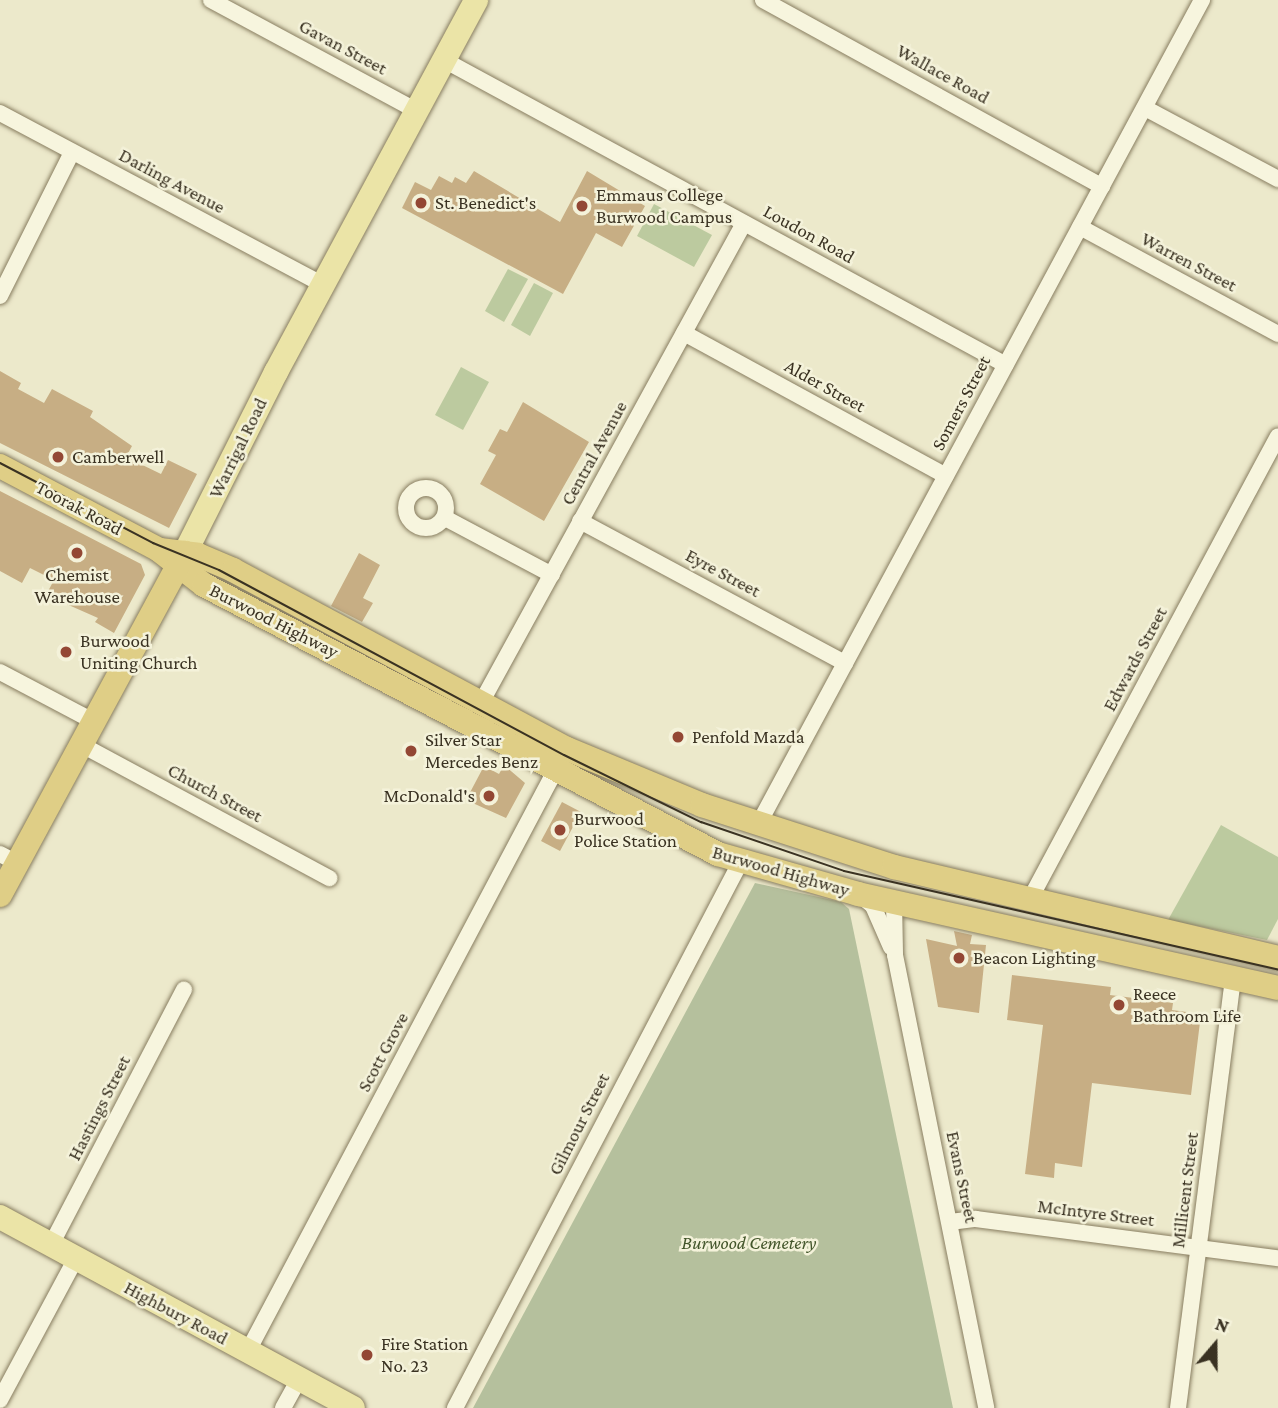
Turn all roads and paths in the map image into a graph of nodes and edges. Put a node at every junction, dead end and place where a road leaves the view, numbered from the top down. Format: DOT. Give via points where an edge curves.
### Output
graph roads {
  1 [pos="211,0"];
  2 [pos="476,0"];
  3 [pos="763,0"];
  4 [pos="1198,1"];
  5 [pos="444,60"];
  6 [pos="1145,108"];
  7 [pos="417,111"];
  8 [pos="0,113"];
  9 [pos="72,152"];
  10 [pos="1278,179"];
  11 [pos="1102,186"];
  12 [pos="744,223"];
  13 [pos="1080,227"];
  14 [pos="324,285"];
  15 [pos="0,296"];
  16 [pos="684,332"];
  17 [pos="1278,334"];
  18 [pos="1006,365"];
  19 [pos="1278,436"];
  20 [pos="0,466"];
  21 [pos="946,476"];
  22 [pos="445,517"];
  23 [pos="580,522"];
  24 [pos="174,556"];
  25 [pos="551,575"];
  26 [pos="845,663"];
  27 [pos="0,672"];
  28 [pos="481,703"];
  29 [pos="95,722"];
  30 [pos="468,724"];
  31 [pos="82,745"];
  32 [pos="568,749"];
  33 [pos="555,771"];
  34 [pos="758,825"];
  35 [pos="841,852"];
  36 [pos="9,858"];
  37 [pos="741,861"];
  38 [pos="328,878"];
  39 [pos="858,894"];
  40 [pos="0,895"];
  41 [pos="894,901"];
  42 [pos="1029,901"];
  43 [pos="1016,926"];
  44 [pos="895,955"];
  45 [pos="1277,956"];
  46 [pos="1233,978"];
  47 [pos="1278,988"];
  48 [pos="184,990"];
  49 [pos="0,1217"];
  50 [pos="950,1222"];
  51 [pos="51,1245"];
  52 [pos="1199,1248"];
  53 [pos="76,1258"];
  54 [pos="1278,1258"];
  55 [pos="248,1352"];
  56 [pos="299,1379"];
  57 [pos="0,1400"];
  58 [pos="283,1408"];
  59 [pos="353,1408"];
  60 [pos="455,1408"];
  61 [pos="986,1408"];
  62 [pos="1178,1408"];
  1 -- 7 [label="street, Gavan Street"];
  2 -- 5 [label="main road, Warrigal Road"];
  3 -- 11 [label="street, Wallace Road"];
  4 -- 6 [label="street, Somers Street"];
  5 -- 7 [label="main road, Warrigal Road"];
  5 -- 12 [label="street, Loudon Road"];
  6 -- 10 [label="street"];
  6 -- 11 [label="street, Somers Street"];
  7 -- 14 [label="main road, Warrigal Road"];
  8 -- 9 [label="street, Darling Avenue"];
  9 -- 14 [label="street, Darling Avenue"];
  9 -- 15 [label="street"];
  11 -- 13 [label="street, Somers Street"];
  12 -- 16 [label="street, Central Avenue"];
  12 -- 18 [label="street, Loudon Road"];
  13 -- 17 [label="street, Warren Street"];
  13 -- 18 [label="street, Somers Street"];
  14 -- 24 [label="main road, Warrigal Road"];
  16 -- 21 [label="street, Alder Street"];
  16 -- 23 [label="street, Central Avenue"];
  18 -- 21 [label="street, Somers Street"];
  19 -- 42 [label="street, Edwards Street"];
  20 -- 24 [label="highway, Toorak Road"];
  21 -- 26 [label="street, Somers Street"];
  22 -- 25 [label="street"];
  23 -- 25 [label="street, Central Avenue"];
  23 -- 26 [label="street, Eyre Street"];
  24 -- 28 [label="highway, Burwood Highway" via="233,570"];
  24 -- 29 [label="highway, Warrigal Road"];
  24 -- 30 [label="highway, Burwood Highway" via="204,584"];
  25 -- 28 [label="street, Central Avenue"];
  26 -- 34 [label="street, Somers Street"];
  27 -- 29 [label="street"];
  28 -- 30 [label="highway"];
  28 -- 32 [label="highway, Burwood Highway"];
  29 -- 31 [label="highway, Warrigal Road"];
  30 -- 33 [label="highway, Burwood Highway"];
  31 -- 36 [label="highway, Warrigal Road"];
  31 -- 38 [label="street, Church Street"];
  32 -- 33 [label="highway"];
  32 -- 34 [label="highway, Burwood Highway"];
  33 -- 37 [label="highway, Burwood Highway" via="674,834"];
  33 -- 55 [label="street, Scott Grove"];
  34 -- 35 [label="highway, Burwood Highway"];
  34 -- 37 [label="highway"];
  35 -- 41 [label="highway" via="877,876"];
  35 -- 42 [label="highway, Burwood Highway"];
  36 -- 40 [label="highway, Warrigal Road"];
  37 -- 39 [label="highway, Burwood Highway"];
  37 -- 60 [label="street, Gilmour Street"];
  39 -- 41 [label="highway, Burwood Highway"];
  39 -- 44 [label="street, Evans Street" via="873,906"];
  41 -- 43 [label="highway, Burwood Highway"];
  41 -- 44 [label="street, Evans Street"];
  42 -- 43 [label="highway"];
  42 -- 45 [label="highway, Burwood Highway"];
  43 -- 46 [label="highway, Burwood Highway"];
  44 -- 50 [label="street, Evans Street"];
  46 -- 47 [label="highway, Burwood Highway"];
  46 -- 52 [label="street, Millicent Street"];
  48 -- 51 [label="street, Hastings Street"];
  49 -- 51 [label="main road, Highbury Road"];
  50 -- 52 [label="street, McIntyre Street" via="976,1219"];
  50 -- 61 [label="street, Evans Street"];
  51 -- 53 [label="main road, Highbury Road"];
  52 -- 54 [label="street, McIntyre Street"];
  52 -- 62 [label="street, Millicent Street"];
  53 -- 55 [label="main road, Highbury Road"];
  53 -- 57 [label="street"];
  55 -- 56 [label="main road, Highbury Road"];
  56 -- 58 [label="street"];
  56 -- 59 [label="main road, Highbury Road"];
}
